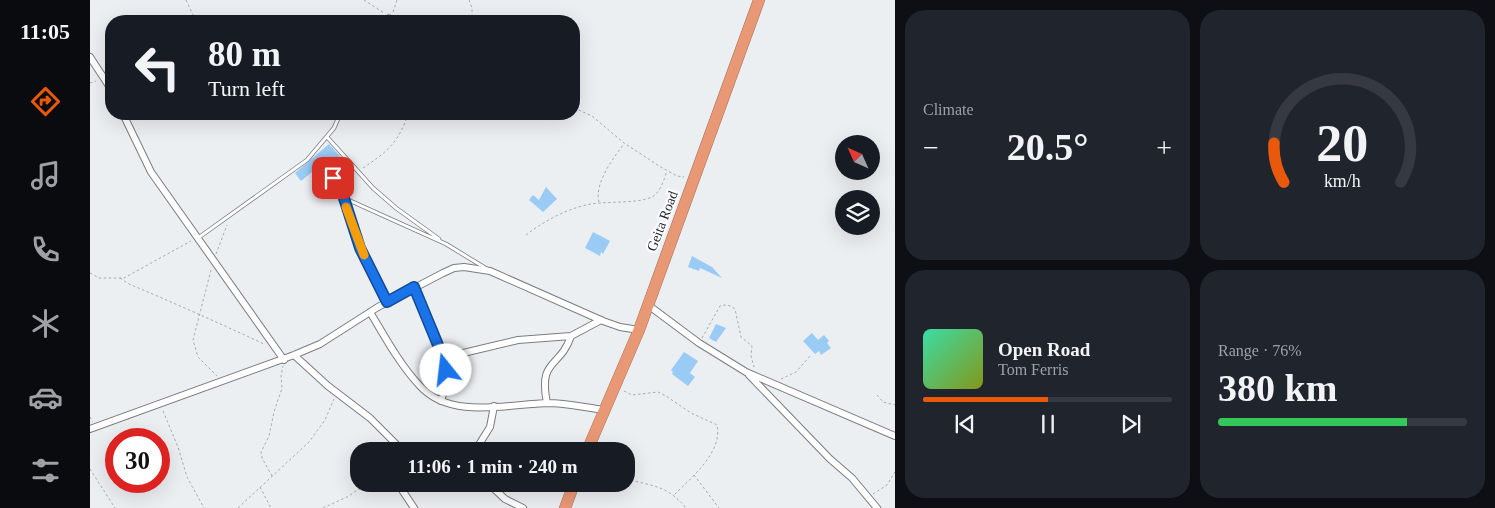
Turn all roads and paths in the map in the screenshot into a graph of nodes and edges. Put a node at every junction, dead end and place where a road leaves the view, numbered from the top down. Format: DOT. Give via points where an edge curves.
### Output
graph roads {
  1 [pos="186,0"];
  2 [pos="364,0"];
  3 [pos="397,0"];
  4 [pos="470,0"];
  5 [pos="759,0"];
  6 [pos="193,15"];
  7 [pos="387,15"];
  8 [pos="390,15"];
  9 [pos="472,15"];
  10 [pos="90,57"];
  11 [pos="105,81"];
  12 [pos="580,111"];
  13 [pos="126,120"];
  14 [pos="339,120"];
  15 [pos="406,120"];
  16 [pos="327,137"];
  17 [pos="624,143"];
  18 [pos="323,169"];
  19 [pos="358,171"];
  20 [pos="667,171"];
  21 [pos="694,179"];
  22 [pos="344,198"];
  23 [pos="599,203"];
  24 [pos="228,216"];
  25 [pos="526,235"];
  26 [pos="198,238"];
  27 [pos="446,244"];
  28 [pos="214,262"];
  29 [pos="490,271"];
  30 [pos="90,273"];
  31 [pos="120,278"];
  32 [pos="414,287"];
  33 [pos="387,302"];
  34 [pos="646,304"];
  35 [pos="370,312"];
  36 [pos="199,313"];
  37 [pos="601,320"];
  38 [pos="639,330"];
  39 [pos="571,336"];
  40 [pos="700,343"];
  41 [pos="274,348"];
  42 [pos="440,350"];
  43 [pos="294,355"];
  44 [pos="811,355"];
  45 [pos="284,360"];
  46 [pos="746,372"];
  47 [pos="618,381"];
  48 [pos="768,381"];
  49 [pos="223,382"];
  50 [pos="336,392"];
  51 [pos="877,395"];
  52 [pos="441,401"];
  53 [pos="548,403"];
  54 [pos="159,404"];
  55 [pos="494,406"];
  56 [pos="895,406"];
  57 [pos="606,410"];
  58 [pos="90,429"];
  59 [pos="895,436"];
  60 [pos="393,442"];
  61 [pos="481,442"];
  62 [pos="592,442"];
  63 [pos="90,469"];
  64 [pos="895,472"];
  65 [pos="694,475"];
  66 [pos="272,477"];
  67 [pos="635,481"];
  68 [pos="260,487"];
  69 [pos="354,492"];
  70 [pos="403,492"];
  71 [pos="498,492"];
  72 [pos="571,492"];
  73 [pos="674,495"];
  74 [pos="868,497"];
  75 [pos="115,508"];
  76 [pos="204,508"];
  77 [pos="238,508"];
  78 [pos="271,508"];
  79 [pos="323,508"];
  80 [pos="414,508"];
  81 [pos="522,508"];
  82 [pos="565,508"];
  83 [pos="686,508"];
  84 [pos="719,508"];
  85 [pos="877,508"];
  1 -- 6 [label="path"];
  2 -- 7 [label="path"];
  3 -- 8 [label="path"];
  4 -- 9 [label="path"];
  5 -- 21 [label="highway, Geita Road"];
  10 -- 11 [label="street"];
  12 -- 17 [label="path" via="592,116"];
  13 -- 26 [label="street" via="151,172"];
  14 -- 16 [label="lane"];
  15 -- 19 [label="path" via="393,145"];
  16 -- 19 [label="lane"];
  16 -- 24 [label="lane" via="307,160"];
  17 -- 20 [label="path"];
  17 -- 23 [label="path" via="610,162 599,186"];
  18 -- 22 [label="lane" via="340,187"];
  19 -- 27 [label="lane" via="396,208"];
  20 -- 21 [label="path"];
  20 -- 23 [label="path" via="651,197"];
  21 -- 34 [label="highway, Geita Road"];
  22 -- 27 [label="lane"];
  22 -- 33 [label="lane" via="360,248"];
  23 -- 25 [label="path" via="562,214"];
  24 -- 26 [label="lane"];
  24 -- 28 [label="path"];
  26 -- 28 [label="street"];
  26 -- 31 [label="path"];
  27 -- 29 [label="lane"];
  28 -- 36 [label="path"];
  28 -- 41 [label="street"];
  29 -- 32 [label="street" via="454,268"];
  29 -- 37 [label="street"];
  30 -- 31 [label="path" via="99,278"];
  31 -- 36 [label="path"];
  32 -- 33 [label="street"];
  32 -- 42 [label="street"];
  33 -- 35 [label="street"];
  34 -- 38 [label="highway, Geita Road"];
  34 -- 40 [label="street"];
  35 -- 43 [label="street" via="320,344"];
  35 -- 52 [label="street" via="420,387"];
  36 -- 41 [label="path"];
  36 -- 49 [label="path" via="194,350"];
  37 -- 38 [label="street"];
  37 -- 39 [label="street"];
  38 -- 47 [label="highway, Geita Road"];
  39 -- 42 [label="street" via="518,340 455,355"];
  39 -- 53 [label="street" via="567,347 546,370"];
  40 -- 46 [label="street"];
  40 -- 48 [label="path" via="720,306 732,307 741,337 752,346 753,366"];
  41 -- 45 [label="street"];
  42 -- 52 [label="street" via="446,370"];
  43 -- 45 [label="street"];
  43 -- 50 [label="street"];
  44 -- 48 [label="path" via="796,372"];
  45 -- 49 [label="street"];
  45 -- 66 [label="path" via="282,388 262,452"];
  46 -- 48 [label="street"];
  46 -- 74 [label="street"];
  47 -- 57 [label="highway, Geita Road"];
  47 -- 65 [label="path" via="625,393 658,392 717,425 717,440"];
  48 -- 59 [label="street"];
  49 -- 54 [label="street"];
  50 -- 60 [label="street"];
  50 -- 66 [label="path" via="325,420 314,435"];
  51 -- 56 [label="path" via="883,402"];
  52 -- 55 [label="street" via="459,406"];
  53 -- 55 [label="street"];
  53 -- 57 [label="street"];
  54 -- 58 [label="street"];
  54 -- 76 [label="path" via="192,490"];
  55 -- 61 [label="street" via="490,427"];
  57 -- 62 [label="highway, Geita Road"];
  63 -- 75 [label="path"];
  64 -- 74 [label="path" via="887,485"];
  65 -- 73 [label="path"];
  65 -- 84 [label="path"];
  66 -- 68 [label="path"];
  67 -- 73 [label="path" via="649,483"];
  68 -- 77 [label="path"];
  68 -- 78 [label="path"];
  69 -- 79 [label="path"];
  70 -- 80 [label="street"];
  71 -- 81 [label="street"];
  72 -- 82 [label="highway"];
  73 -- 83 [label="path"];
  74 -- 85 [label="street"];
}
